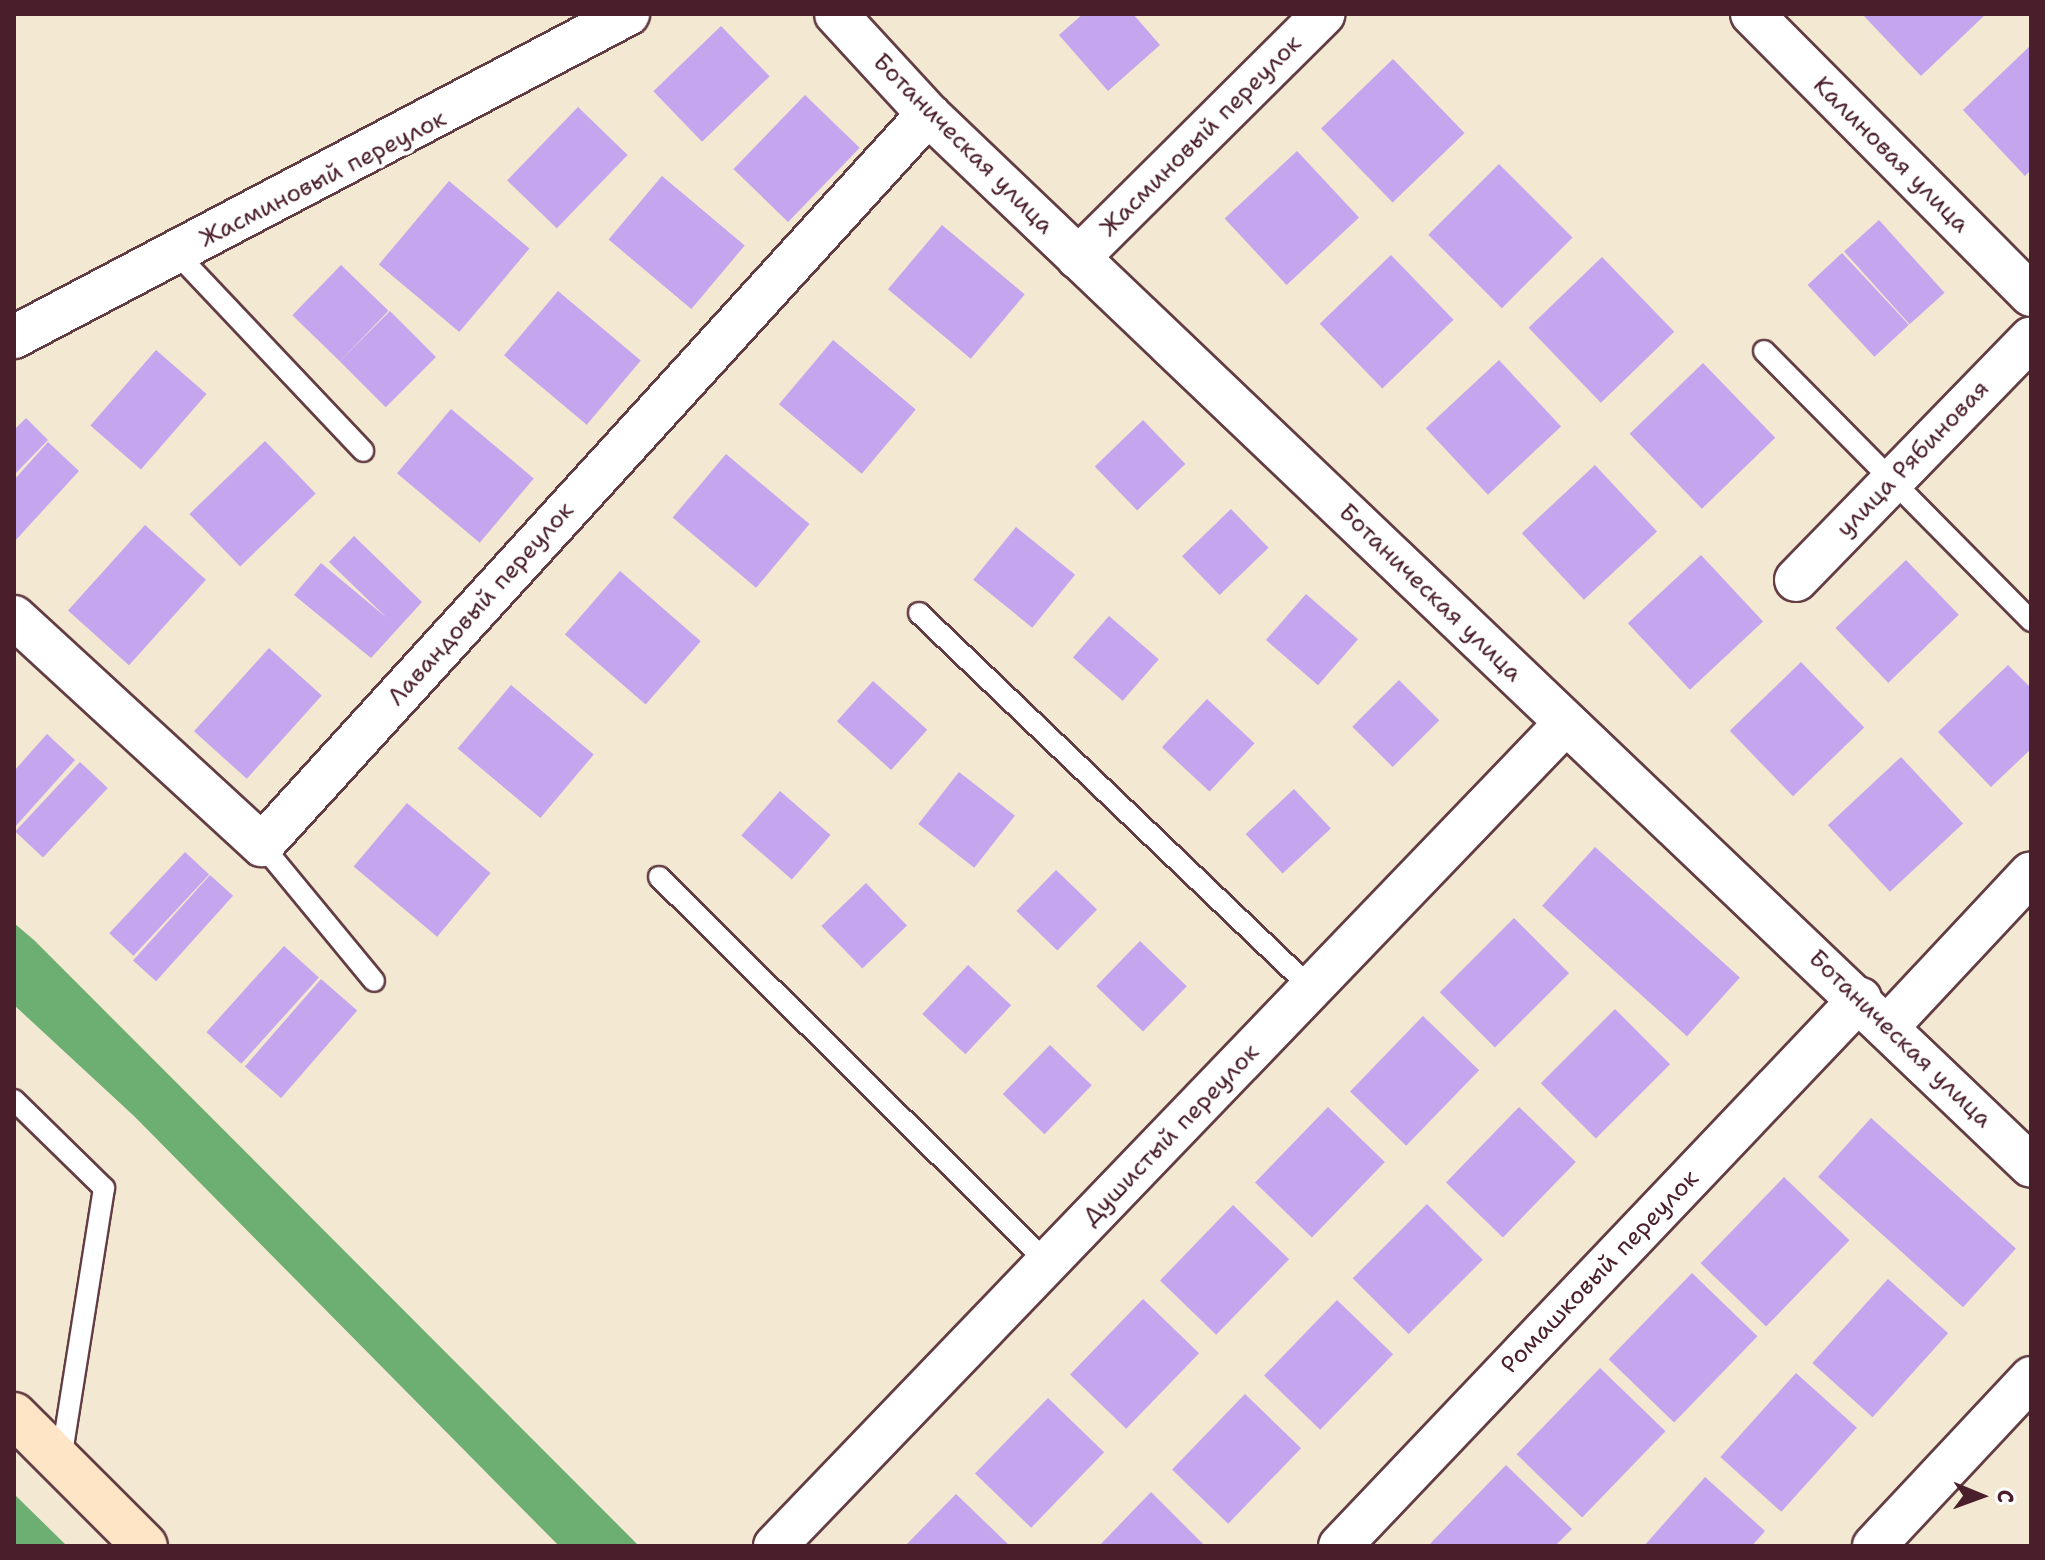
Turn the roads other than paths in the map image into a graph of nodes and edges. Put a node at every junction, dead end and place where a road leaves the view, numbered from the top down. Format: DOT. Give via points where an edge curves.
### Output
graph roads {
  1 [pos="628,14"];
  2 [pos="836,14"];
  3 [pos="1324,14"];
  4 [pos="1752,14"];
  5 [pos="928,114"];
  6 [pos="177,254"];
  7 [pos="1078,258"];
  8 [pos="2031,295"];
  9 [pos="14,337"];
  10 [pos="2031,338"];
  11 [pos="1764,351"];
  12 [pos="363,451"];
  13 [pos="1890,481"];
  14 [pos="1796,580"];
  15 [pos="919,613"];
  16 [pos="14,617"];
  17 [pos="2031,621"];
  18 [pos="1566,723"];
  19 [pos="262,845"];
  20 [pos="2031,873"];
  21 [pos="659,877"];
  22 [pos="374,981"];
  23 [pos="1312,989"];
  24 [pos="1874,1012"];
  25 [pos="14,1100"];
  26 [pos="2031,1166"];
  27 [pos="1048,1263"];
  28 [pos="2031,1378"];
  29 [pos="14,1415"];
  30 [pos="61,1461"];
  31 [pos="145,1546"];
  32 [pos="775,1546"];
  33 [pos="1340,1546"];
  34 [pos="1874,1546"];
  1 -- 6 [label="street, Жасминовый переулок"];
  2 -- 5 [label="street, Ботаническая улица"];
  3 -- 7 [label="street, Жасминовый переулок"];
  4 -- 8 [label="street, Калиновая улица"];
  5 -- 7 [label="street, Ботаническая улица"];
  5 -- 19 [label="street, Лавандовый переулок"];
  6 -- 9 [label="street, Жасминовый переулок"];
  6 -- 12 [label="lane"];
  7 -- 18 [label="street, Ботаническая улица"];
  10 -- 13 [label="street, улица Рябиновая"];
  11 -- 13 [label="lane"];
  13 -- 14 [label="street, улица Рябиновая"];
  13 -- 17 [label="lane"];
  15 -- 23 [label="lane"];
  16 -- 19 [label="street"];
  18 -- 23 [label="street, Душистый переулок"];
  18 -- 24 [label="street, Ботаническая улица"];
  19 -- 22 [label="lane"];
  20 -- 24 [label="street, Ромашковый переулок"];
  21 -- 27 [label="lane"];
  23 -- 27 [label="street, Душистый переулок"];
  24 -- 26 [label="street, Ботаническая улица"];
  24 -- 33 [label="street, Ромашковый переулок"];
  25 -- 30 [label="lane" via="104,1188"];
  27 -- 32 [label="street, Душистый переулок"];
  28 -- 34 [label="street"];
  29 -- 30 [label="street"];
  30 -- 31 [label="street"];
}
